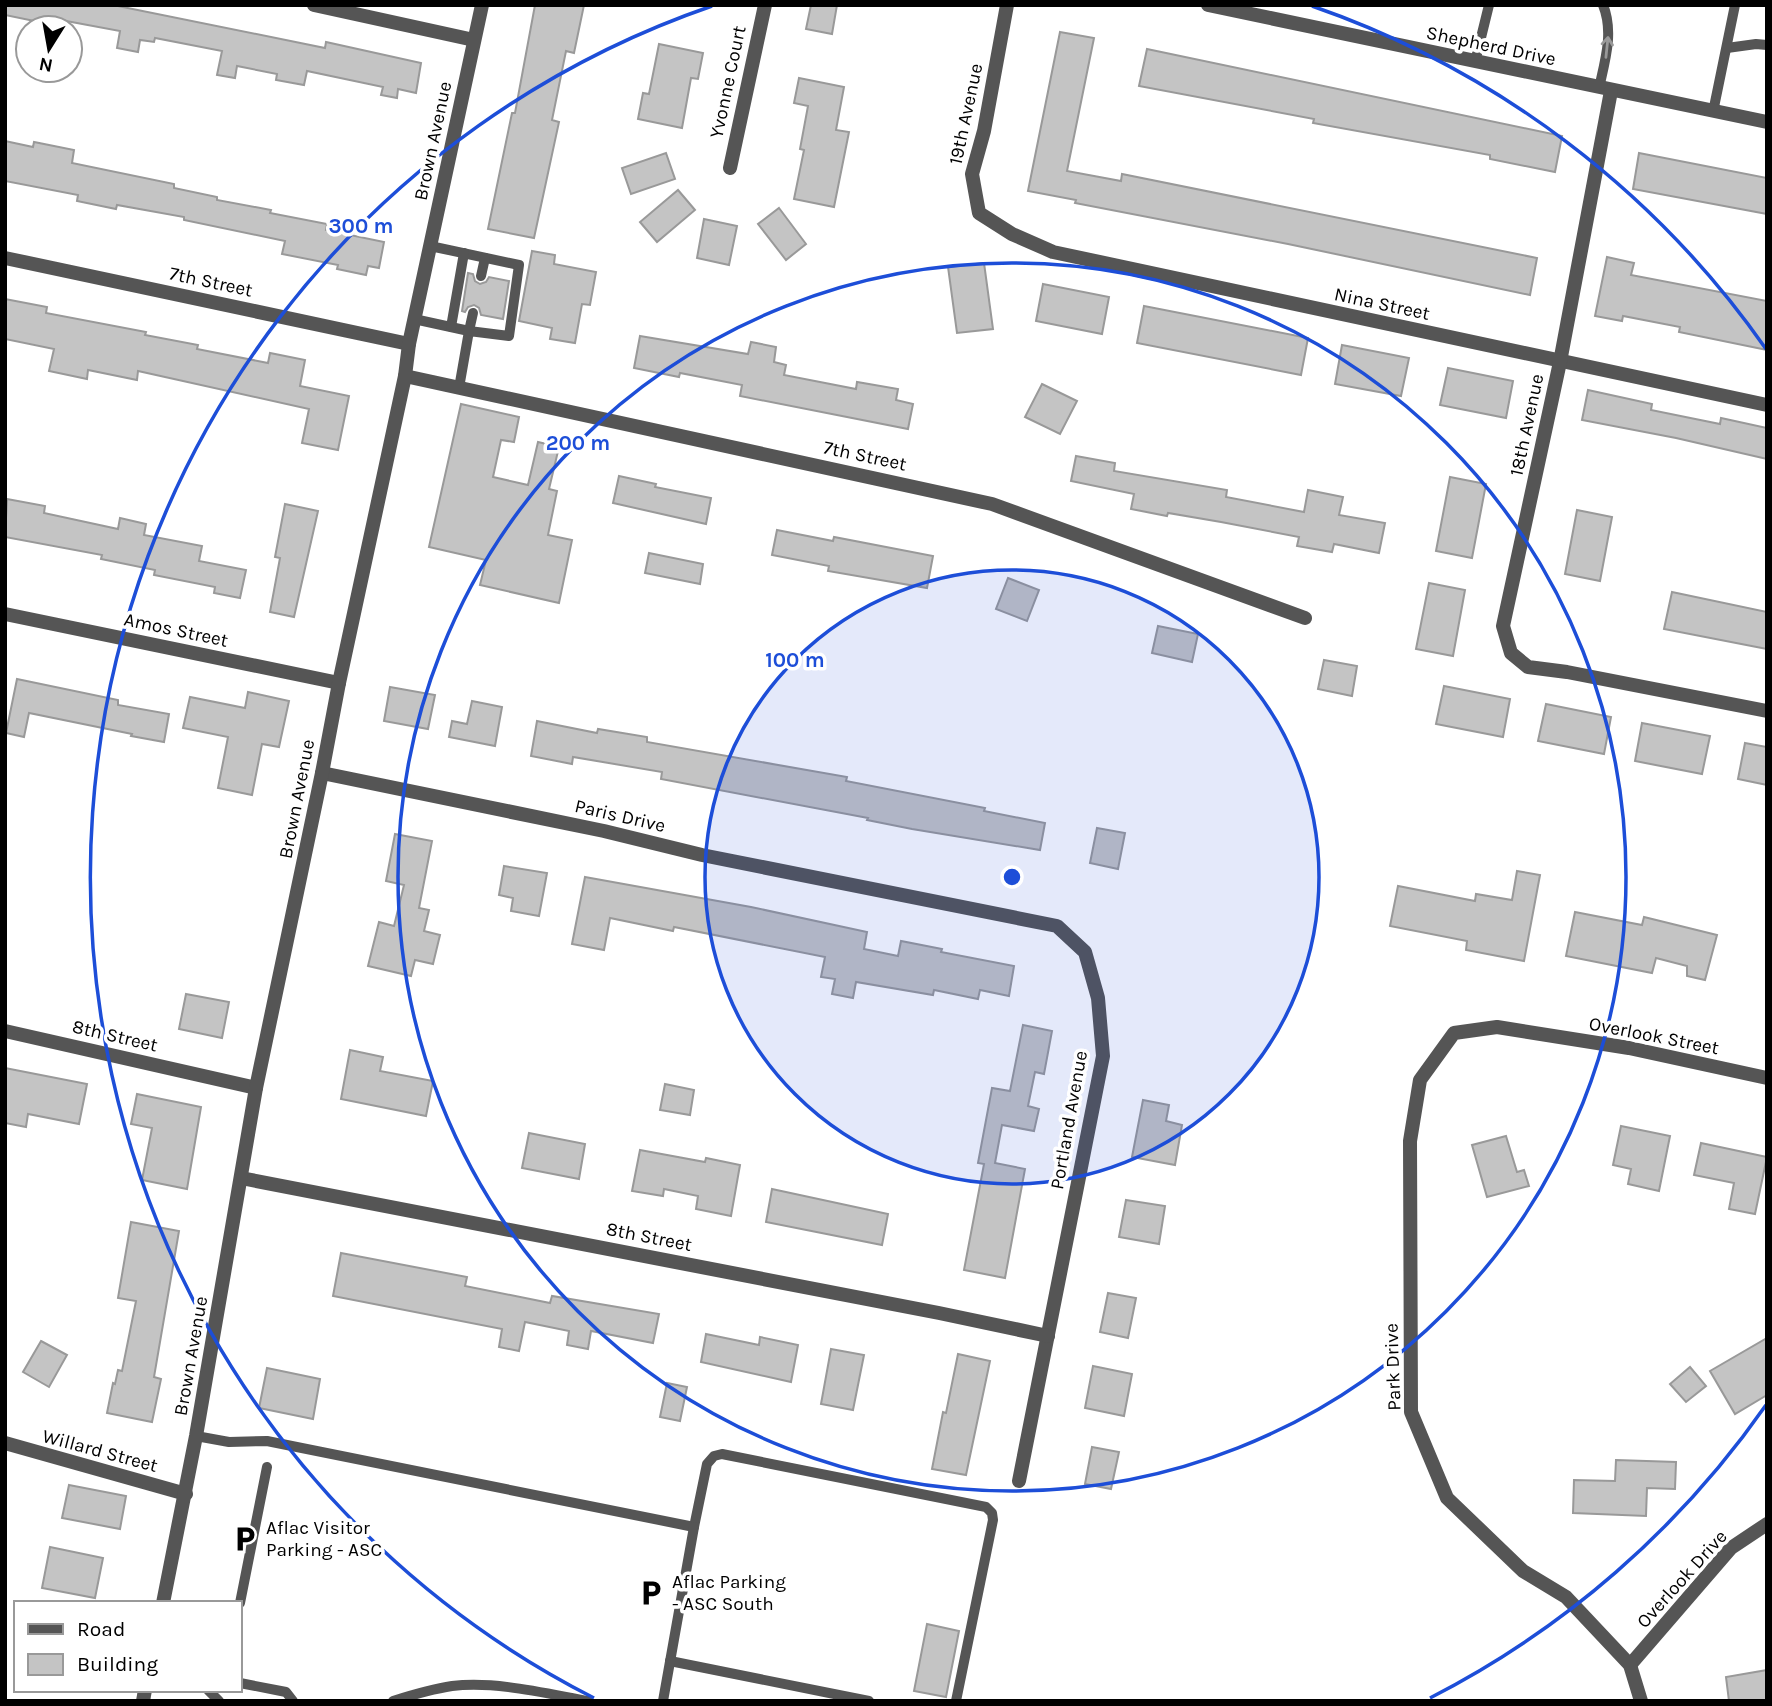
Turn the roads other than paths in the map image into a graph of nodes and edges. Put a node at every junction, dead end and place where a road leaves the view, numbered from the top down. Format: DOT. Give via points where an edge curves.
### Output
graph roads {
  1 [pos="314,5"];
  2 [pos="482,5"];
  3 [pos="765,5"];
  4 [pos="1007,5"];
  5 [pos="1208,5"];
  6 [pos="1489,5"];
  7 [pos="1603,5"];
  8 [pos="1735,5"];
  9 [pos="474,40"];
  10 [pos="1761,44"];
  11 [pos="1727,48"];
  12 [pos="1475,62"];
  13 [pos="1605,90"];
  14 [pos="1713,112"];
  15 [pos="1767,122"];
  16 [pos="730,168"];
  17 [pos="995,223"];
  18 [pos="430,246"];
  19 [pos="464,253"];
  20 [pos="5,258"];
  21 [pos="485,258"];
  22 [pos="481,275"];
  23 [pos="473,313"];
  24 [pos="414,319"];
  25 [pos="451,327"];
  26 [pos="469,331"];
  27 [pos="409,344"];
  28 [pos="1560,362"];
  29 [pos="405,376"];
  30 [pos="459,387"];
  31 [pos="1767,405"];
  32 [pos="5,614"];
  33 [pos="1305,618"];
  34 [pos="339,683"];
  35 [pos="1767,711"];
  36 [pos="323,773"];
  37 [pos="908,897"];
  38 [pos="5,1031"];
  39 [pos="1533,1033"];
  40 [pos="1767,1078"];
  41 [pos="256,1088"];
  42 [pos="241,1178"];
  43 [pos="1048,1336"];
  44 [pos="196,1436"];
  45 [pos="5,1443"];
  46 [pos="267,1467"];
  47 [pos="1019,1481"];
  48 [pos="186,1494"];
  49 [pos="1767,1524"];
  50 [pos="694,1527"];
  51 [pos="163,1601"];
  52 [pos="240,1601"];
  53 [pos="670,1661"];
  54 [pos="1630,1665"];
  55 [pos="242,1683"];
  56 [pos="450,1686"];
  57 [pos="293,1701"];
  58 [pos="393,1701"];
  59 [pos="451,1701"];
  60 [pos="587,1701"];
  61 [pos="663,1701"];
  62 [pos="869,1701"];
  63 [pos="956,1701"];
  64 [pos="1641,1701"];
  1 -- 9 [label="street"];
  2 -- 9 [label="street, Brown Avenue"];
  3 -- 16 [label="street, Yvonne Court"];
  4 -- 17 [label="street, 19th Avenue" via="972,174 979,213"];
  5 -- 12 [label="street, Shepherd Drive"];
  6 -- 12 [label="lane"];
  13 -- 7 [label="lane, one-way" via="1608,18"];
  8 -- 11 [label="lane"];
  9 -- 18 [label="street, Brown Avenue"];
  10 -- 11 [label="lane"];
  11 -- 14 [label="lane"];
  12 -- 13 [label="street, Shepherd Drive"];
  13 -- 14 [label="street, Shepherd Drive"];
  13 -- 28 [label="street, 18th Avenue"];
  14 -- 15 [label="street, Shepherd Drive"];
  17 -- 28 [label="street, Nina Street" via="1053,252"];
  18 -- 19 [label="lane"];
  18 -- 24 [label="street, Brown Avenue"];
  19 -- 21 [label="lane"];
  19 -- 25 [label="lane"];
  20 -- 27 [label="street, 7th Street"];
  21 -- 22 [label="lane"];
  21 -- 26 [label="lane" via="519,265 509,336"];
  23 -- 26 [label="lane"];
  24 -- 25 [label="lane"];
  24 -- 27 [label="street, Brown Avenue"];
  25 -- 26 [label="lane"];
  26 -- 30 [label="lane"];
  27 -- 29 [label="street, Brown Avenue"];
  28 -- 31 [label="street, Nina Street"];
  28 -- 35 [label="street, 18th Avenue" via="1503,626 1511,653 1528,667"];
  29 -- 30 [label="street, 7th Street"];
  29 -- 34 [label="street, Brown Avenue"];
  30 -- 33 [label="street, 7th Street" via="992,504"];
  32 -- 34 [label="street, Amos Street"];
  34 -- 36 [label="street, Brown Avenue"];
  36 -- 37 [label="street, Paris Drive"];
  36 -- 41 [label="street, Brown Avenue"];
  37 -- 43 [label="street, Portland Avenue" via="1057,926 1085,952 1097,998 1102,1056"];
  38 -- 41 [label="street, 8th Street"];
  39 -- 40 [label="street, Overlook Street"];
  39 -- 54 [label="street, Park Drive" via="1497,1027 1454,1032 1420,1080 1410,1141 1411,1412 1447,1498 1523,1571 1566,1597"];
  41 -- 42 [label="street, Brown Avenue"];
  42 -- 43 [label="street, 8th Street"];
  42 -- 44 [label="street, Brown Avenue"];
  43 -- 47 [label="street, Portland Avenue"];
  44 -- 48 [label="street, Brown Avenue"];
  44 -- 50 [label="lane" via="229,1442 267,1441"];
  45 -- 48 [label="street, Willard Street"];
  46 -- 52 [label="lane"];
  48 -- 51 [label="street, Brown Avenue"];
  49 -- 54 [label="street, Overlook Drive" via="1731,1548"];
  50 -- 53 [label="lane"];
  50 -- 63 [label="lane" via="707,1464 722,1454 986,1507 993,1520"];
  53 -- 61 [label="lane"];
  53 -- 62 [label="lane"];
  54 -- 64 [label="street, Park Drive"];
  55 -- 57 [label="lane" via="286,1692"];
  56 -- 58 [label="lane"];
  56 -- 59 [label="lane"];
  56 -- 60 [label="lane" via="487,1685"];
}
